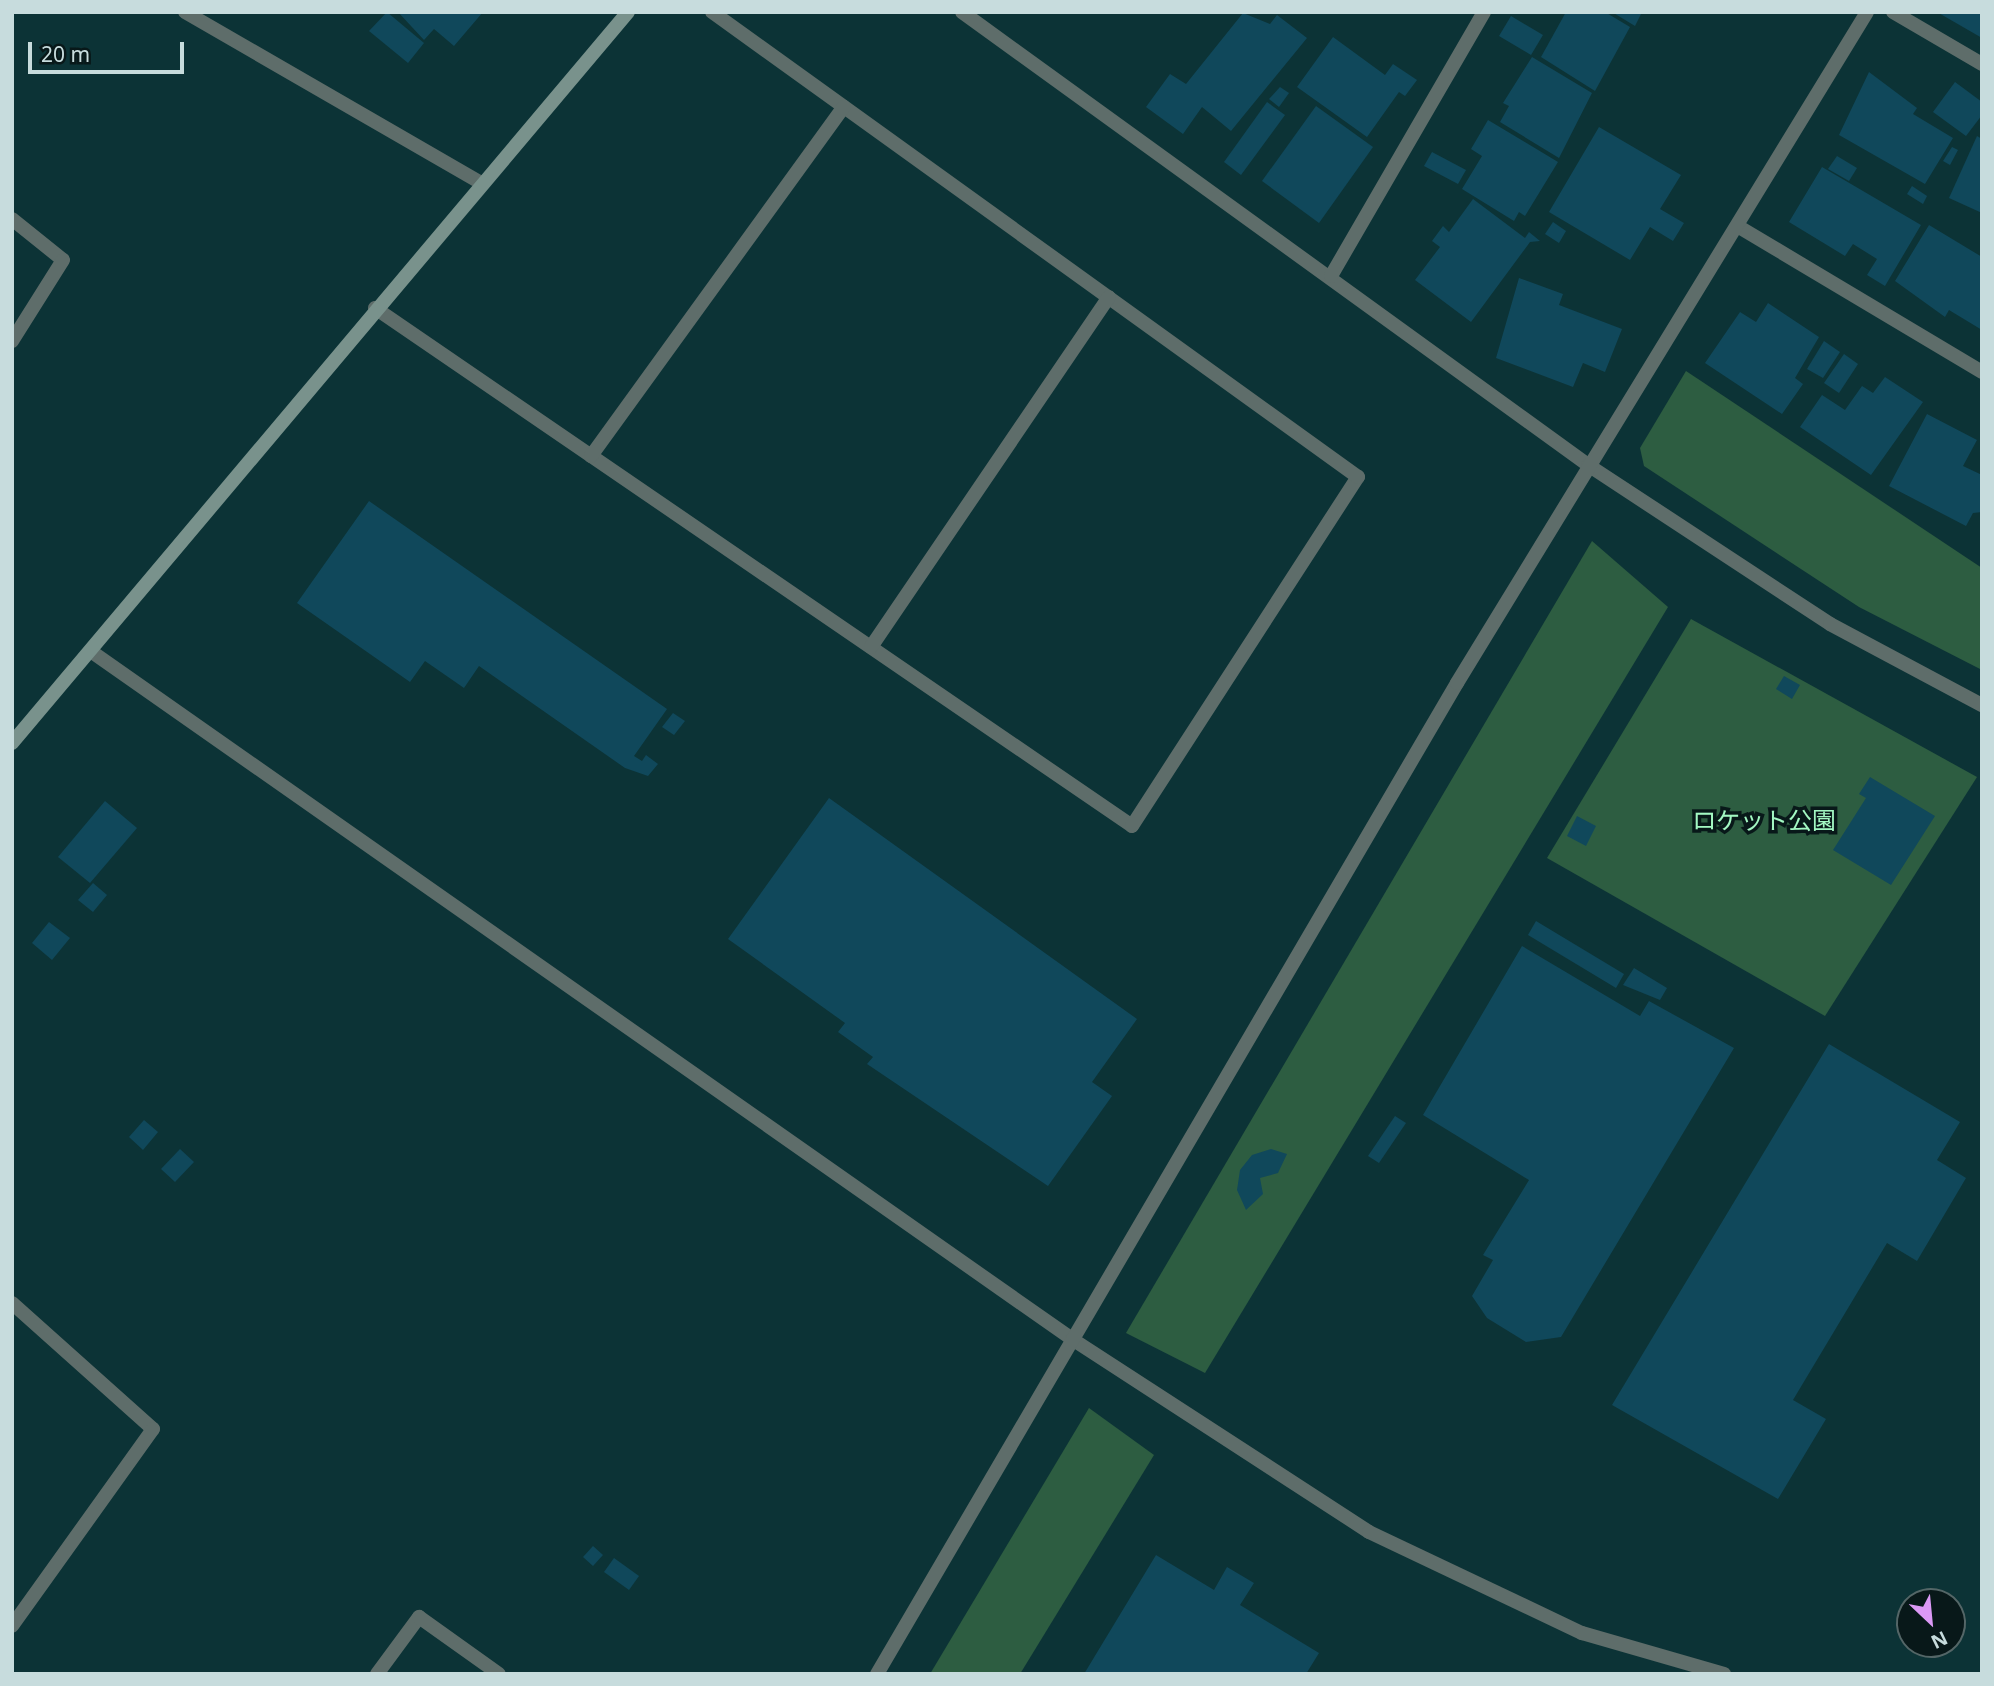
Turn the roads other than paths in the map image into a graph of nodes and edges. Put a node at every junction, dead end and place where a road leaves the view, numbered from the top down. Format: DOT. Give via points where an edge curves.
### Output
graph roads {
  1 [pos="185,12"];
  2 [pos="628,12"];
  3 [pos="712,12"];
  4 [pos="962,12"];
  5 [pos="1484,12"];
  6 [pos="1867,12"];
  7 [pos="1893,12"];
  8 [pos="1982,64"];
  9 [pos="844,107"];
  10 [pos="480,182"];
  11 [pos="12,219"];
  12 [pos="1739,227"];
  13 [pos="1331,276"];
  14 [pos="1109,297"];
  15 [pos="375,308"];
  16 [pos="12,341"];
  17 [pos="1982,372"];
  18 [pos="591,456"];
  19 [pos="1588,465"];
  20 [pos="870,647"];
  21 [pos="92,652"];
  22 [pos="1982,705"];
  23 [pos="12,743"];
  24 [pos="12,1303"];
  25 [pos="1072,1339"];
  26 [pos="12,1626"];
  27 [pos="377,1674"];
  28 [pos="499,1674"];
  29 [pos="877,1674"];
  30 [pos="1724,1674"];
  1 -- 10 [label="street"];
  2 -- 10 [label="street"];
  3 -- 9 [label="street"];
  4 -- 13 [label="street"];
  5 -- 13 [label="street"];
  6 -- 12 [label="street"];
  7 -- 8 [label="street"];
  9 -- 14 [label="street"];
  9 -- 18 [label="street"];
  10 -- 15 [label="street"];
  11 -- 16 [label="street" via="63,260"];
  12 -- 17 [label="street"];
  12 -- 19 [label="street"];
  13 -- 19 [label="street"];
  14 -- 20 [label="street"];
  14 -- 20 [label="street" via="1357,477 1132,826"];
  15 -- 18 [label="street"];
  15 -- 21 [label="street"];
  18 -- 20 [label="street"];
  19 -- 22 [label="street" via="1830,624"];
  19 -- 25 [label="street"];
  21 -- 23 [label="street"];
  21 -- 25 [label="street"];
  24 -- 26 [label="street" via="153,1429"];
  25 -- 29 [label="street"];
  25 -- 30 [label="street" via="1369,1532 1582,1633"];
  27 -- 28 [label="street" via="419,1617"];
}
